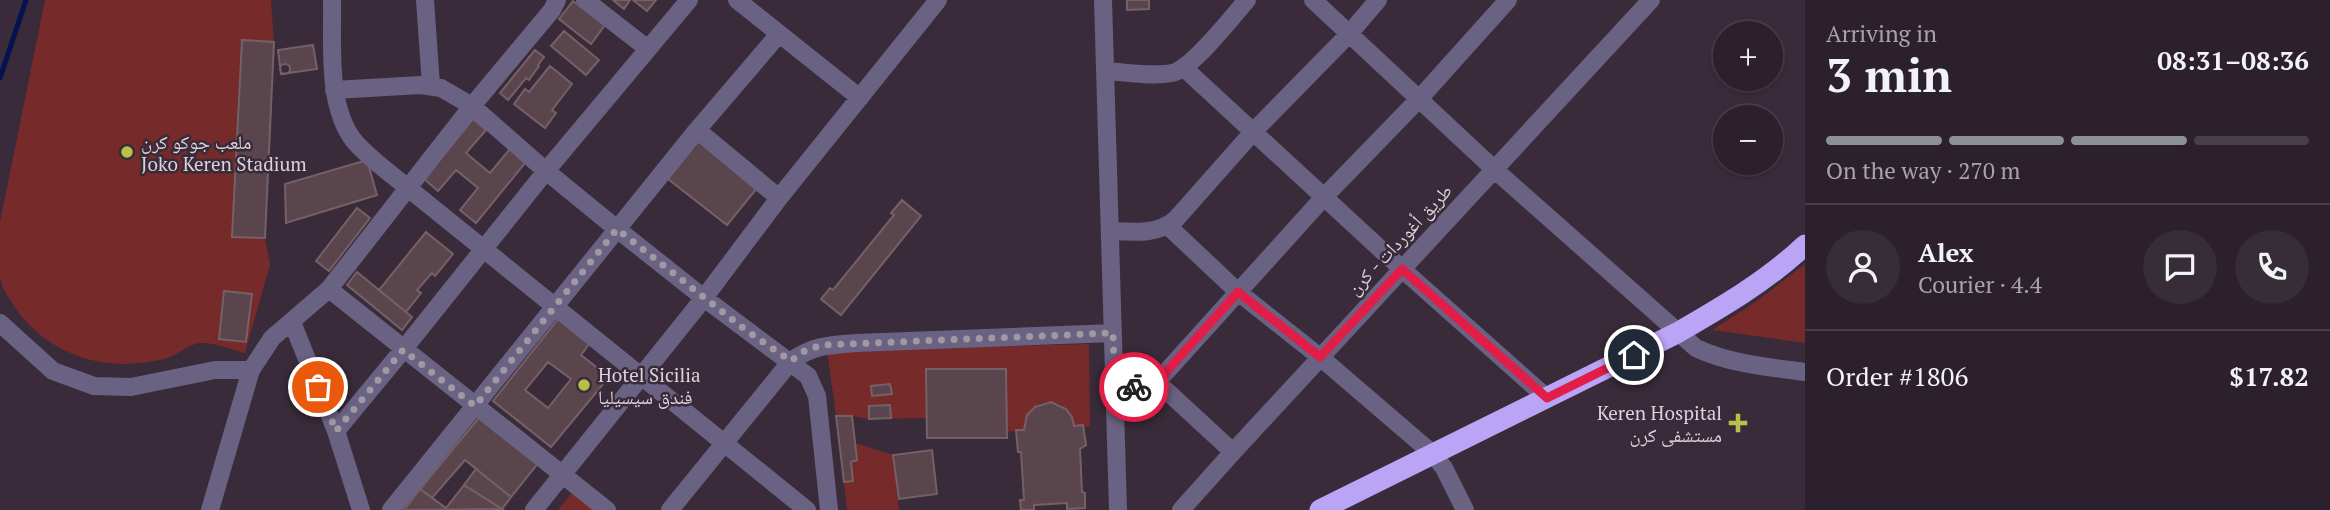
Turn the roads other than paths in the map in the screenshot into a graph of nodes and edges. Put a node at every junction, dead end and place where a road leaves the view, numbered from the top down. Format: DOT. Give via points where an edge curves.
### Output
graph roads {
  1 [pos="332,0"];
  2 [pos="425,0"];
  3 [pos="557,0"];
  4 [pos="585,0"];
  5 [pos="688,0"];
  6 [pos="737,0"];
  7 [pos="938,0"];
  8 [pos="1103,0"];
  9 [pos="1247,0"];
  10 [pos="1313,0"];
  11 [pos="1378,0"];
  12 [pos="1508,0"];
  13 [pos="1651,0"];
  14 [pos="779,34"];
  15 [pos="1349,34"];
  16 [pos="648,49"];
  17 [pos="1184,68"];
  18 [pos="1105,71"];
  19 [pos="431,85"];
  20 [pos="334,90"];
  21 [pos="860,98"];
  22 [pos="1419,99"];
  23 [pos="472,106"];
  24 [pos="697,130"];
  25 [pos="1253,132"];
  26 [pos="1495,170"];
  27 [pos="546,171"];
  28 [pos="408,188"];
  29 [pos="1324,197"];
  30 [pos="779,198"];
  31 [pos="1168,226"];
  32 [pos="617,229"];
  33 [pos="1110,231"];
  34 [pos="1805,245"];
  35 [pos="484,249"];
  36 [pos="1402,269"];
  37 [pos="329,289"];
  38 [pos="1238,292"];
  39 [pos="704,298"];
  40 [pos="554,306"];
  41 [pos="292,322"];
  42 [pos="0,323"];
  43 [pos="1113,333"];
  44 [pos="1677,333"];
  45 [pos="403,350"];
  46 [pos="1320,357"];
  47 [pos="791,361"];
  48 [pos="251,370"];
  49 [pos="1805,372"];
  50 [pos="640,377"];
  51 [pos="1157,382"];
  52 [pos="1115,389"];
  53 [pos="1547,398"];
  54 [pos="475,406"];
  55 [pos="336,431"];
  56 [pos="723,444"];
  57 [pos="1233,452"];
  58 [pos="1433,454"];
  59 [pos="564,474"];
  60 [pos="210,510"];
  61 [pos="361,510"];
  62 [pos="391,510"];
  63 [pos="534,510"];
  64 [pos="607,510"];
  65 [pos="670,510"];
  66 [pos="807,510"];
  67 [pos="829,510"];
  68 [pos="1118,510"];
  69 [pos="1181,510"];
  70 [pos="1320,510"];
  71 [pos="1465,510"];
  1 -- 20 [label="street"];
  2 -- 19 [label="street"];
  3 -- 23 [label="street"];
  4 -- 16 [label="street"];
  5 -- 16 [label="street"];
  6 -- 14 [label="street"];
  7 -- 21 [label="street"];
  8 -- 18 [label="street"];
  9 -- 17 [label="street"];
  10 -- 15 [label="street"];
  11 -- 15 [label="street"];
  12 -- 22 [label="street"];
  13 -- 26 [label="street, طريق أغوردات - كرن"];
  14 -- 21 [label="street"];
  14 -- 24 [label="street"];
  15 -- 22 [label="street"];
  15 -- 25 [label="street"];
  16 -- 27 [label="street"];
  17 -- 18 [label="street" via="1163,74"];
  17 -- 25 [label="street"];
  18 -- 33 [label="street"];
  19 -- 20 [label="street"];
  19 -- 23 [label="street"];
  20 -- 28 [label="street" via="353,140"];
  21 -- 30 [label="street"];
  22 -- 26 [label="street"];
  22 -- 29 [label="street"];
  23 -- 27 [label="street"];
  23 -- 28 [label="street"];
  24 -- 30 [label="street"];
  24 -- 32 [label="street"];
  25 -- 29 [label="street"];
  25 -- 31 [label="street"];
  26 -- 36 [label="street, طريق أغوردات - كرن"];
  26 -- 44 [label="street"];
  27 -- 32 [label="street"];
  27 -- 35 [label="street"];
  28 -- 35 [label="street"];
  28 -- 37 [label="street"];
  29 -- 36 [label="street"];
  29 -- 38 [label="street"];
  30 -- 39 [label="street"];
  31 -- 33 [label="street" via="1142,232"];
  31 -- 38 [label="street"];
  32 -- 39 [label="street"];
  32 -- 40 [label="street"];
  33 -- 43 [label="street"];
  34 -- 44 [label="highway" via="1729,303"];
  35 -- 40 [label="street"];
  35 -- 45 [label="street"];
  36 -- 46 [label="street, طريق أغوردات - كرن"];
  36 -- 53 [label="street"];
  37 -- 41 [label="street"];
  37 -- 45 [label="street"];
  38 -- 46 [label="street"];
  38 -- 51 [label="street"];
  39 -- 47 [label="street"];
  39 -- 50 [label="street"];
  40 -- 50 [label="street"];
  40 -- 54 [label="street"];
  41 -- 48 [label="street" via="272,338"];
  41 -- 55 [label="street"];
  42 -- 48 [label="street" via="53,371 94,386 131,387 215,370"];
  43 -- 47 [label="street" via="822,345"];
  43 -- 52 [label="street"];
  44 -- 49 [label="street" via="1709,354"];
  44 -- 53 [label="highway"];
  45 -- 54 [label="street"];
  45 -- 55 [label="street"];
  46 -- 57 [label="street, طريق أغوردات - كرن"];
  46 -- 58 [label="street"];
  47 -- 56 [label="street"];
  47 -- 67 [label="street" via="808,376 817,396"];
  48 -- 60 [label="street"];
  50 -- 56 [label="street"];
  50 -- 59 [label="street"];
  51 -- 52 [label="street"];
  51 -- 57 [label="street"];
  52 -- 68 [label="street"];
  53 -- 58 [label="highway"];
  54 -- 59 [label="street"];
  54 -- 62 [label="street"];
  55 -- 61 [label="street"];
  56 -- 65 [label="street"];
  56 -- 66 [label="street"];
  57 -- 69 [label="street, طريق أغوردات - كرن"];
  58 -- 70 [label="highway"];
  58 -- 71 [label="street"];
  59 -- 63 [label="street"];
  59 -- 64 [label="street"];
}
